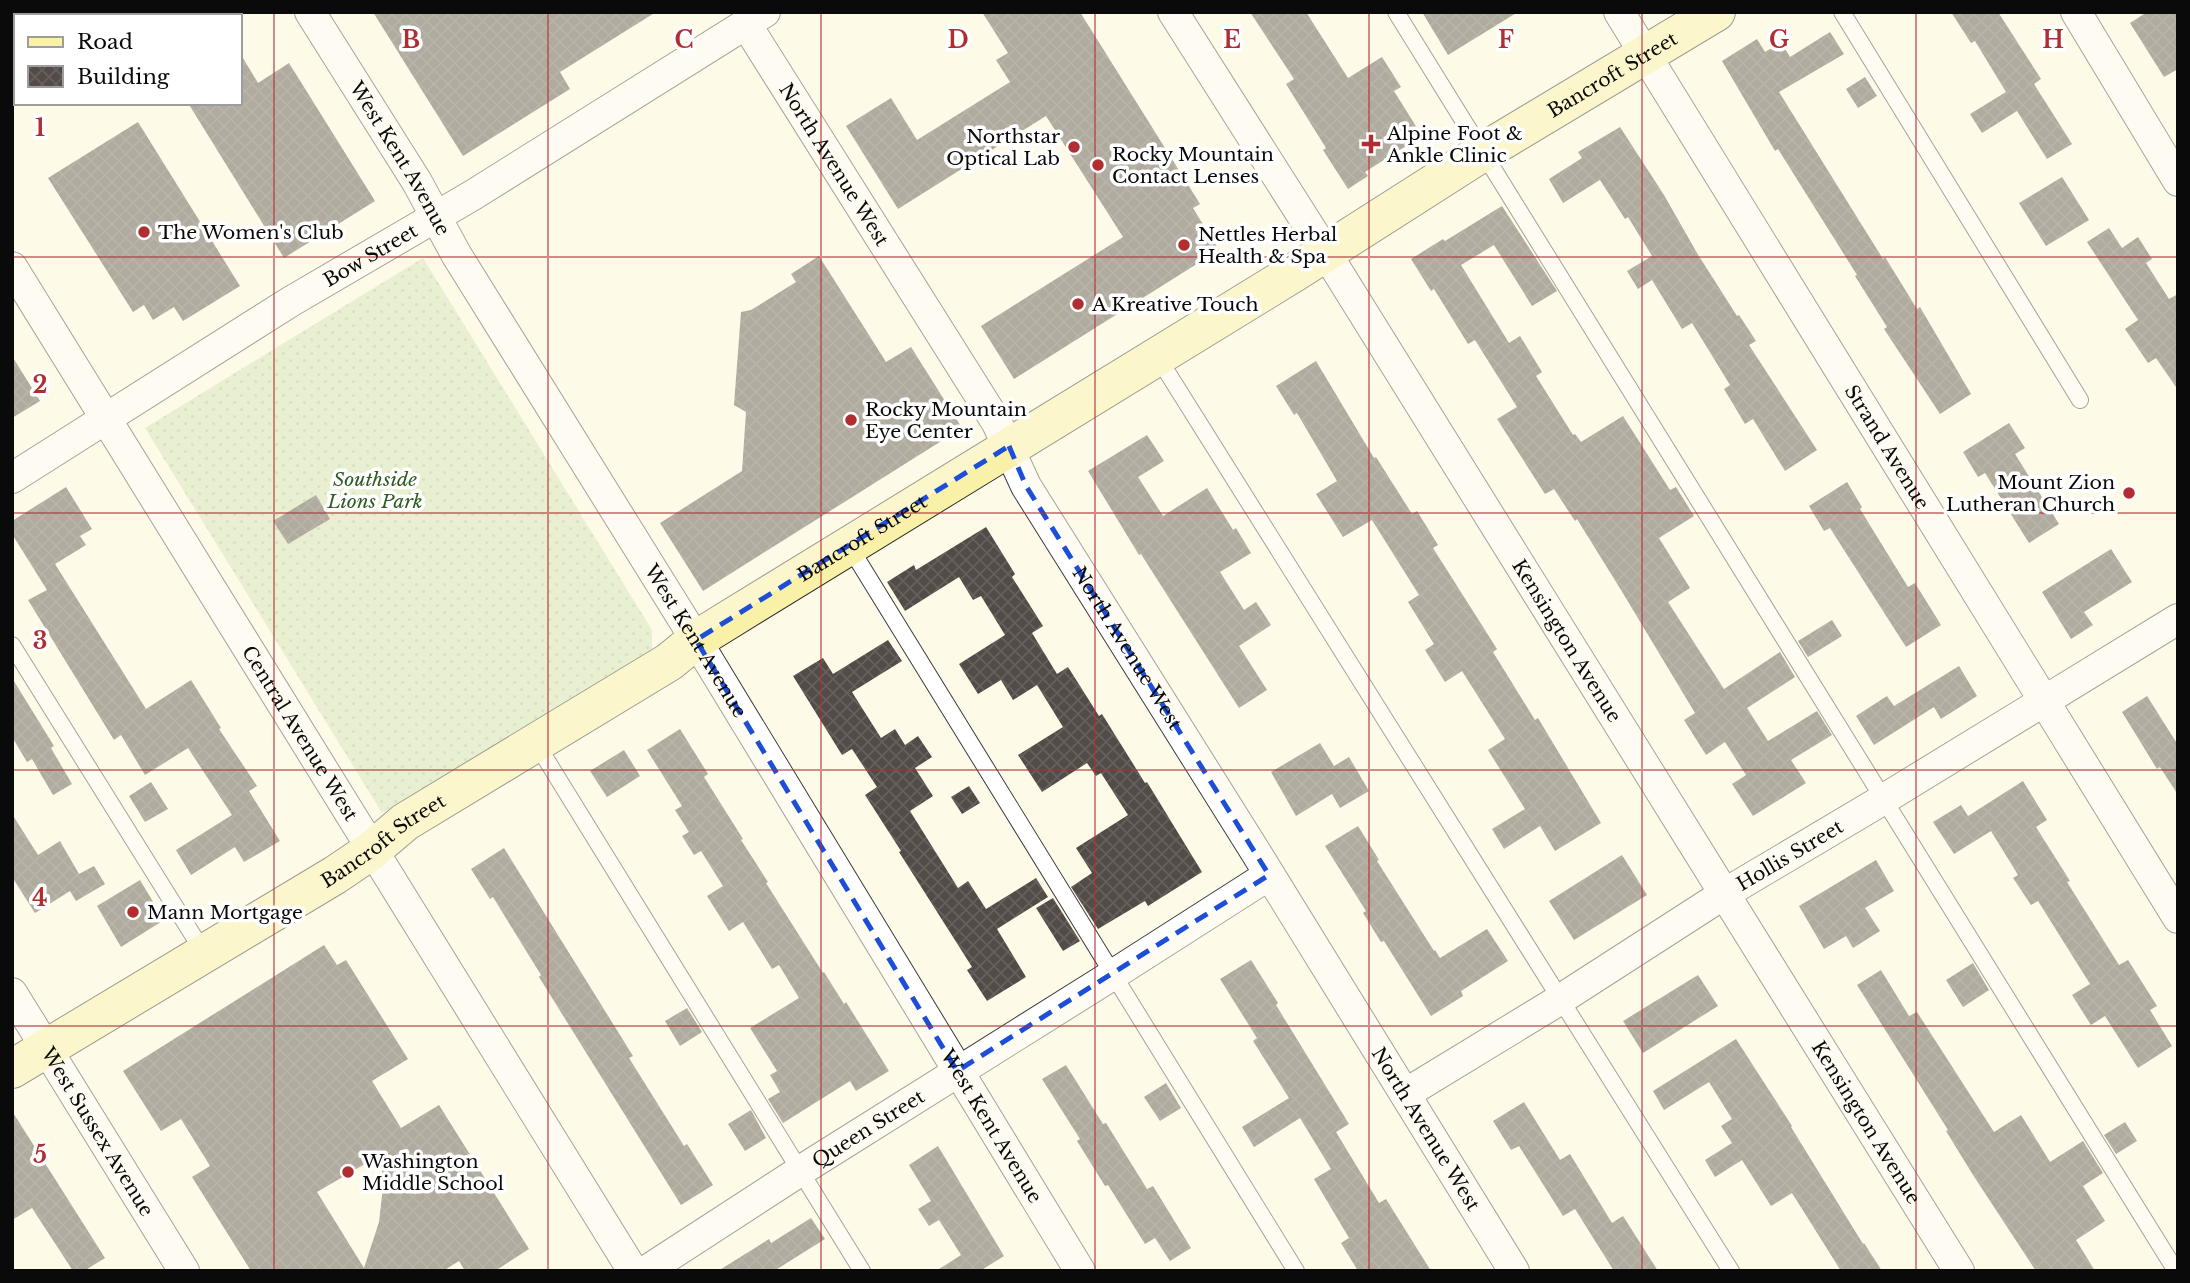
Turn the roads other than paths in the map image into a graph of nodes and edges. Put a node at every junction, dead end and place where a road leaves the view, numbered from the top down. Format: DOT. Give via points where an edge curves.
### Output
graph roads {
  1 [pos="310,12"];
  2 [pos="1173,12"];
  3 [pos="1396,12"];
  4 [pos="1619,12"];
  5 [pos="1716,12"];
  6 [pos="1842,12"];
  7 [pos="2076,12"];
  8 [pos="756,18"];
  9 [pos="1646,56"];
  10 [pos="1483,152"];
  11 [pos="2178,181"];
  12 [pos="436,217"];
  13 [pos="1326,253"];
  14 [pos="12,267"];
  15 [pos="1157,356"];
  16 [pos="2080,400"];
  17 [pos="104,419"];
  18 [pos="1009,446"];
  19 [pos="12,478"];
  20 [pos="849,545"];
  21 [pos="2178,619"];
  22 [pos="696,640"];
  23 [pos="12,645"];
  24 [pos="2043,700"];
  25 [pos="536,743"];
  26 [pos="1884,799"];
  27 [pos="372,850"];
  28 [pos="1269,874"];
  29 [pos="1724,894"];
  30 [pos="2178,918"];
  31 [pos="204,953"];
  32 [pos="1114,974"];
  33 [pos="12,993"];
  34 [pos="1561,999"];
  35 [pos="46,1048"];
  36 [pos="12,1069"];
  37 [pos="957,1071"];
  38 [pos="1405,1094"];
  39 [pos="800,1171"];
  40 [pos="184,1271"];
  41 [pos="634,1271"];
  42 [pos="646,1271"];
  43 [pos="862,1271"];
  44 [pos="1080,1271"];
  45 [pos="1296,1271"];
  46 [pos="1514,1271"];
  47 [pos="1731,1271"];
  48 [pos="1959,1271"];
  49 [pos="2176,1271"];
  1 -- 12 [label="street, West Kent Avenue"];
  2 -- 13 [label="street, Kensington Avenue"];
  3 -- 10 [label="lane"];
  4 -- 9 [label="street, Strand Avenue"];
  5 -- 9 [label="street, Bancroft Street"];
  6 -- 16 [label="lane"];
  7 -- 11 [label="street"];
  8 -- 12 [label="street, Bow Street"];
  8 -- 18 [label="street, North Avenue West"];
  9 -- 10 [label="street, Bancroft Street"];
  9 -- 24 [label="street, Strand Avenue"];
  10 -- 13 [label="street, Bancroft Street"];
  10 -- 26 [label="lane"];
  12 -- 17 [label="street, Bow Street"];
  12 -- 22 [label="street, West Kent Avenue"];
  13 -- 15 [label="street, Bancroft Street"];
  13 -- 29 [label="street, Kensington Avenue"];
  14 -- 17 [label="street, Central Avenue West"];
  15 -- 18 [label="street, Bancroft Street"];
  15 -- 34 [label="lane"];
  17 -- 19 [label="street, Bow Street"];
  17 -- 27 [label="street, Central Avenue West"];
  18 -- 20 [label="street, Bancroft Street"];
  18 -- 28 [label="street, North Avenue West" via="1026,486"];
  20 -- 22 [label="street, Bancroft Street"];
  20 -- 32 [label="lane"];
  21 -- 24 [label="street, Hollis Street"];
  22 -- 25 [label="street, Bancroft Street"];
  22 -- 37 [label="street, West Kent Avenue"];
  23 -- 31 [label="lane"];
  24 -- 26 [label="street, Hollis Street"];
  24 -- 30 [label="street, Strand Avenue"];
  25 -- 27 [label="street, Bancroft Street" via="405,822"];
  25 -- 39 [label="lane"];
  26 -- 29 [label="street, Hollis Street"];
  26 -- 49 [label="lane"];
  27 -- 31 [label="street, Bancroft Street"];
  27 -- 41 [label="street, Central Avenue West"];
  28 -- 32 [label="street, Queen Street"];
  28 -- 38 [label="street, North Avenue West"];
  29 -- 34 [label="street, Hollis Street"];
  29 -- 48 [label="street, Kensington Avenue"];
  31 -- 35 [label="street, Bancroft Street"];
  32 -- 37 [label="street, Queen Street"];
  32 -- 45 [label="lane"];
  33 -- 35 [label="street, West Sussex Avenue"];
  34 -- 38 [label="street, Hollis Street"];
  34 -- 47 [label="lane"];
  35 -- 36 [label="street, Bancroft Street"];
  35 -- 40 [label="street, West Sussex Avenue"];
  37 -- 39 [label="street, Queen Street"];
  37 -- 44 [label="street, West Kent Avenue"];
  38 -- 46 [label="street, North Avenue West"];
  39 -- 42 [label="street, Queen Street"];
  39 -- 43 [label="lane"];
}
